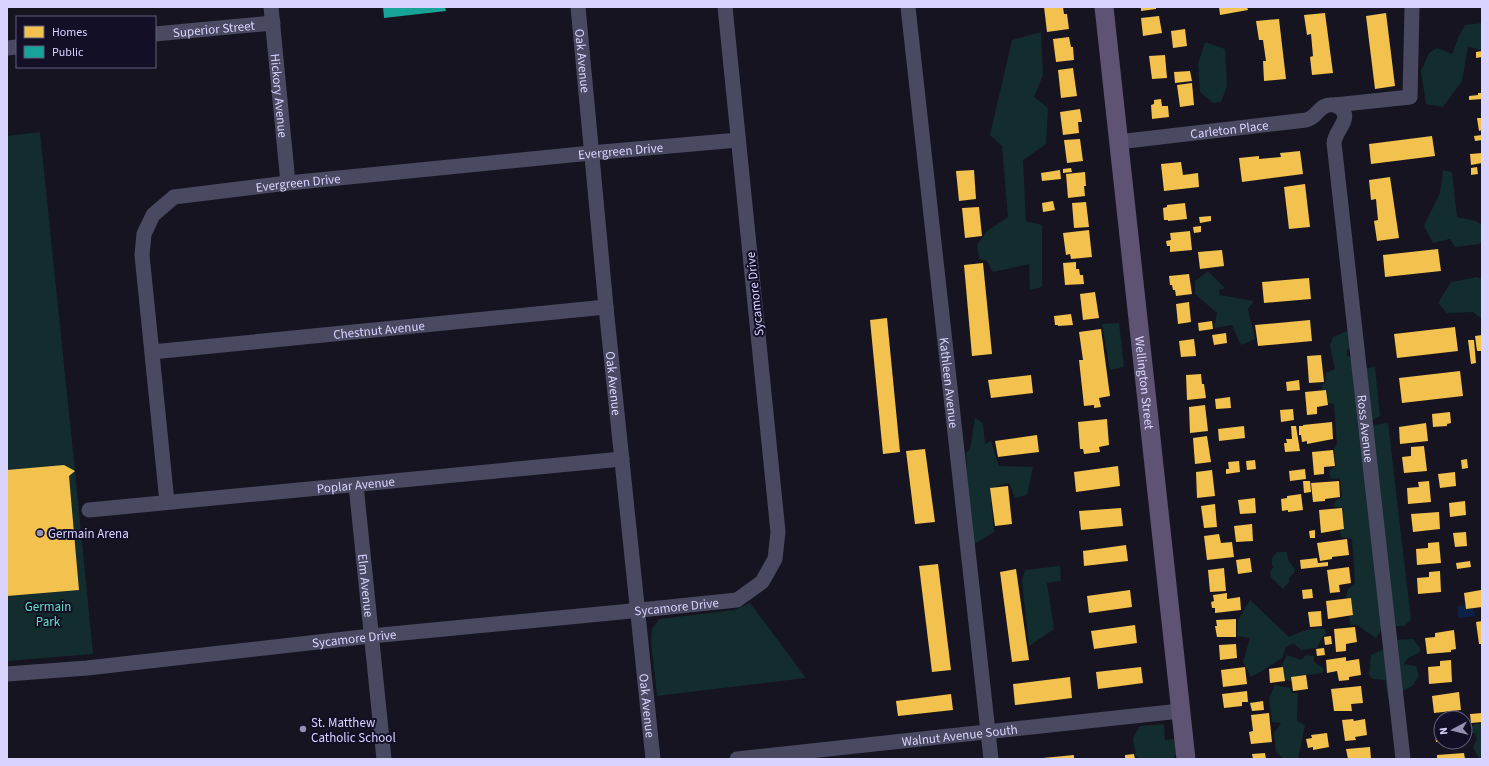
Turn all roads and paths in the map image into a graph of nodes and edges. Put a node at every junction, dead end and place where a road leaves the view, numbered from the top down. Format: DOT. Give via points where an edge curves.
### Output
graph roads {
  1 [pos="271,7"];
  2 [pos="578,7"];
  3 [pos="725,7"];
  4 [pos="908,7"];
  5 [pos="1104,7"];
  6 [pos="1412,7"];
  7 [pos="273,23"];
  8 [pos="156,34"];
  9 [pos="1335,105"];
  10 [pos="738,140"];
  11 [pos="1118,142"];
  12 [pos="591,153"];
  13 [pos="288,183"];
  14 [pos="606,307"];
  15 [pos="152,352"];
  16 [pos="622,459"];
  17 [pos="356,485"];
  18 [pos="167,502"];
  19 [pos="89,510"];
  20 [pos="637,611"];
  21 [pos="370,636"];
  22 [pos="7,674"];
  23 [pos="1180,711"];
  24 [pos="988,732"];
  25 [pos="384,759"];
  26 [pos="653,759"];
  27 [pos="737,759"];
  28 [pos="740,759"];
  29 [pos="991,759"];
  30 [pos="1186,759"];
  31 [pos="1403,759"];
  1 -- 7 [label="street, Hickory Avenue"];
  2 -- 12 [label="street, Oak Avenue"];
  3 -- 10 [label="street, Sycamore Drive"];
  4 -- 24 [label="street, Kathleen Avenue"];
  5 -- 11 [label="main road, Wellington Street"];
  6 -- 9 [label="street, Carleton Place" via="1410,97"];
  7 -- 8 [label="street, Superior Street"];
  7 -- 13 [label="street, Hickory Avenue"];
  9 -- 11 [label="street, Carleton Place" via="1325,106 1306,120"];
  9 -- 31 [label="street, Ross Avenue" via="1344,115 1343,124 1335,136 1334,143"];
  10 -- 12 [label="street, Evergreen Drive"];
  10 -- 20 [label="street, Sycamore Drive" via="778,532 775,559 762,582 737,600"];
  11 -- 23 [label="main road, Wellington Street"];
  12 -- 13 [label="street, Evergreen Drive"];
  12 -- 14 [label="street, Oak Avenue"];
  13 -- 15 [label="street, Evergreen Drive" via="174,197 153,215 144,234 142,255"];
  14 -- 15 [label="street, Chestnut Avenue"];
  14 -- 16 [label="street, Oak Avenue"];
  15 -- 18 [label="street, Evergreen Drive"];
  16 -- 17 [label="street, Poplar Avenue"];
  16 -- 20 [label="street, Oak Avenue"];
  17 -- 18 [label="street, Poplar Avenue"];
  17 -- 21 [label="street, Elm Avenue"];
  18 -- 19 [label="street, Poplar Avenue"];
  20 -- 21 [label="street, Sycamore Drive"];
  20 -- 26 [label="street, Oak Avenue"];
  21 -- 22 [label="street, Sycamore Drive" via="87,668"];
  21 -- 25 [label="street, Elm Avenue"];
  23 -- 24 [label="street, Walnut Avenue South"];
  23 -- 30 [label="main road, Wellington Street"];
  24 -- 28 [label="street, Walnut Avenue South"];
  24 -- 29 [label="street, Kathleen Avenue"];
  27 -- 28 [label="street, Walnut Avenue South"];
}
